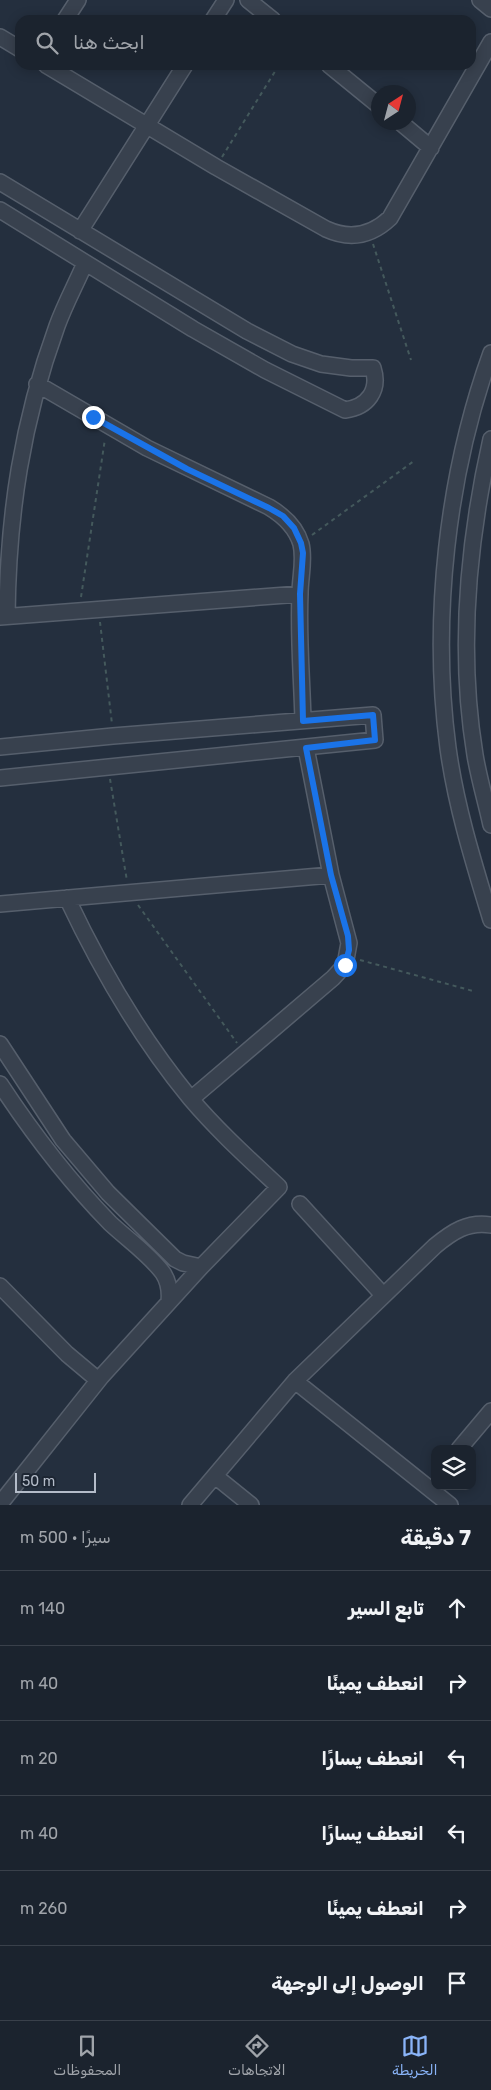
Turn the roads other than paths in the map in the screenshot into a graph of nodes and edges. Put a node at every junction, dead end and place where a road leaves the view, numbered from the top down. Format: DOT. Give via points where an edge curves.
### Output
graph roads {
  1 [pos="78,0"];
  2 [pos="226,0"];
  3 [pos="248,0"];
  4 [pos="480,0"];
  5 [pos="491,9"];
  6 [pos="68,15"];
  7 [pos="216,15"];
  8 [pos="267,15"];
  9 [pos="0,37"];
  10 [pos="491,42"];
  11 [pos="15,46"];
  12 [pos="476,68"];
  13 [pos="54,70"];
  14 [pos="182,70"];
  15 [pos="335,70"];
  16 [pos="475,70"];
  17 [pos="371,99"];
  18 [pos="147,126"];
  19 [pos="410,130"];
  20 [pos="431,148"];
  21 [pos="0,182"];
  22 [pos="0,210"];
  23 [pos="80,231"];
  24 [pos="85,263"];
  25 [pos="491,353"];
  26 [pos="37,384"];
  27 [pos="491,439"];
  28 [pos="300,594"];
  29 [pos="4,616"];
  30 [pos="303,721"];
  31 [pos="0,748"];
  32 [pos="306,748"];
  33 [pos="0,778"];
  34 [pos="491,825"];
  35 [pos="331,875"];
  36 [pos="67,898"];
  37 [pos="0,904"];
  38 [pos="491,920"];
  39 [pos="0,1044"];
  40 [pos="0,1084"];
  41 [pos="191,1099"];
  42 [pos="300,1204"];
  43 [pos="491,1225"];
  44 [pos="153,1238"];
  45 [pos="140,1251"];
  46 [pos="200,1267"];
  47 [pos="383,1295"];
  48 [pos="3,1296"];
  49 [pos="169,1302"];
  50 [pos="98,1380"];
  51 [pos="295,1381"];
  52 [pos="491,1411"];
  53 [pos="462,1445"];
  54 [pos="215,1476"];
  55 [pos="431,1482"];
  56 [pos="438,1490"];
  57 [pos="0,1504"];
  58 [pos="190,1505"];
  59 [pos="251,1505"];
  60 [pos="450,1505"];
  1 -- 6 [label="street"];
  2 -- 7 [label="street"];
  3 -- 8 [label="street"];
  4 -- 5 [label="street"];
  9 -- 11 [label="street"];
  10 -- 12 [label="street"];
  13 -- 18 [label="street"];
  14 -- 18 [label="street"];
  15 -- 17 [label="street"];
  16 -- 20 [label="street"];
  18 -- 20 [label="street" via="336,233 359,235 381,226 390,218"];
  18 -- 23 [label="street"];
  19 -- 20 [label="street"];
  21 -- 23 [label="street"];
  22 -- 24 [label="street"];
  23 -- 24 [label="street" via="292,354 321,364 373,368 376,385 368,400 345,410 265,370"];
  24 -- 26 [label="street" via="58,324"];
  25 -- 38 [label="street" via="468,428 447,536 442,662 448,748"];
  26 -- 28 [label="street" via="187,469 283,516 301,543"];
  26 -- 29 [label="street" via="14,490"];
  27 -- 34 [label="street" via="474,528 467,630 475,756"];
  28 -- 29 [label="street"];
  28 -- 30 [label="street"];
  30 -- 31 [label="street"];
  30 -- 32 [label="street" via="373,715 375,740"];
  32 -- 33 [label="street"];
  32 -- 35 [label="street"];
  35 -- 36 [label="street"];
  35 -- 41 [label="street" via="348,936 348,957 340,972"];
  36 -- 37 [label="street"];
  36 -- 41 [label="street" via="121,1002"];
  39 -- 44 [label="street" via="63,1140 108,1193"];
  40 -- 45 [label="street" via="66,1176"];
  41 -- 46 [label="street" via="279,1187"];
  42 -- 47 [label="street"];
  43 -- 47 [label="street" via="467,1226 450,1234"];
  44 -- 45 [label="street"];
  44 -- 46 [label="street" via="183,1264"];
  45 -- 49 [label="street" via="166,1279"];
  46 -- 49 [label="street"];
  47 -- 51 [label="street"];
  48 -- 50 [label="street"];
  49 -- 50 [label="street"];
  50 -- 57 [label="street"];
  51 -- 54 [label="street"];
  51 -- 55 [label="street"];
  52 -- 53 [label="street"];
  54 -- 58 [label="street"];
  54 -- 59 [label="street"];
  56 -- 60 [label="street"];
}
